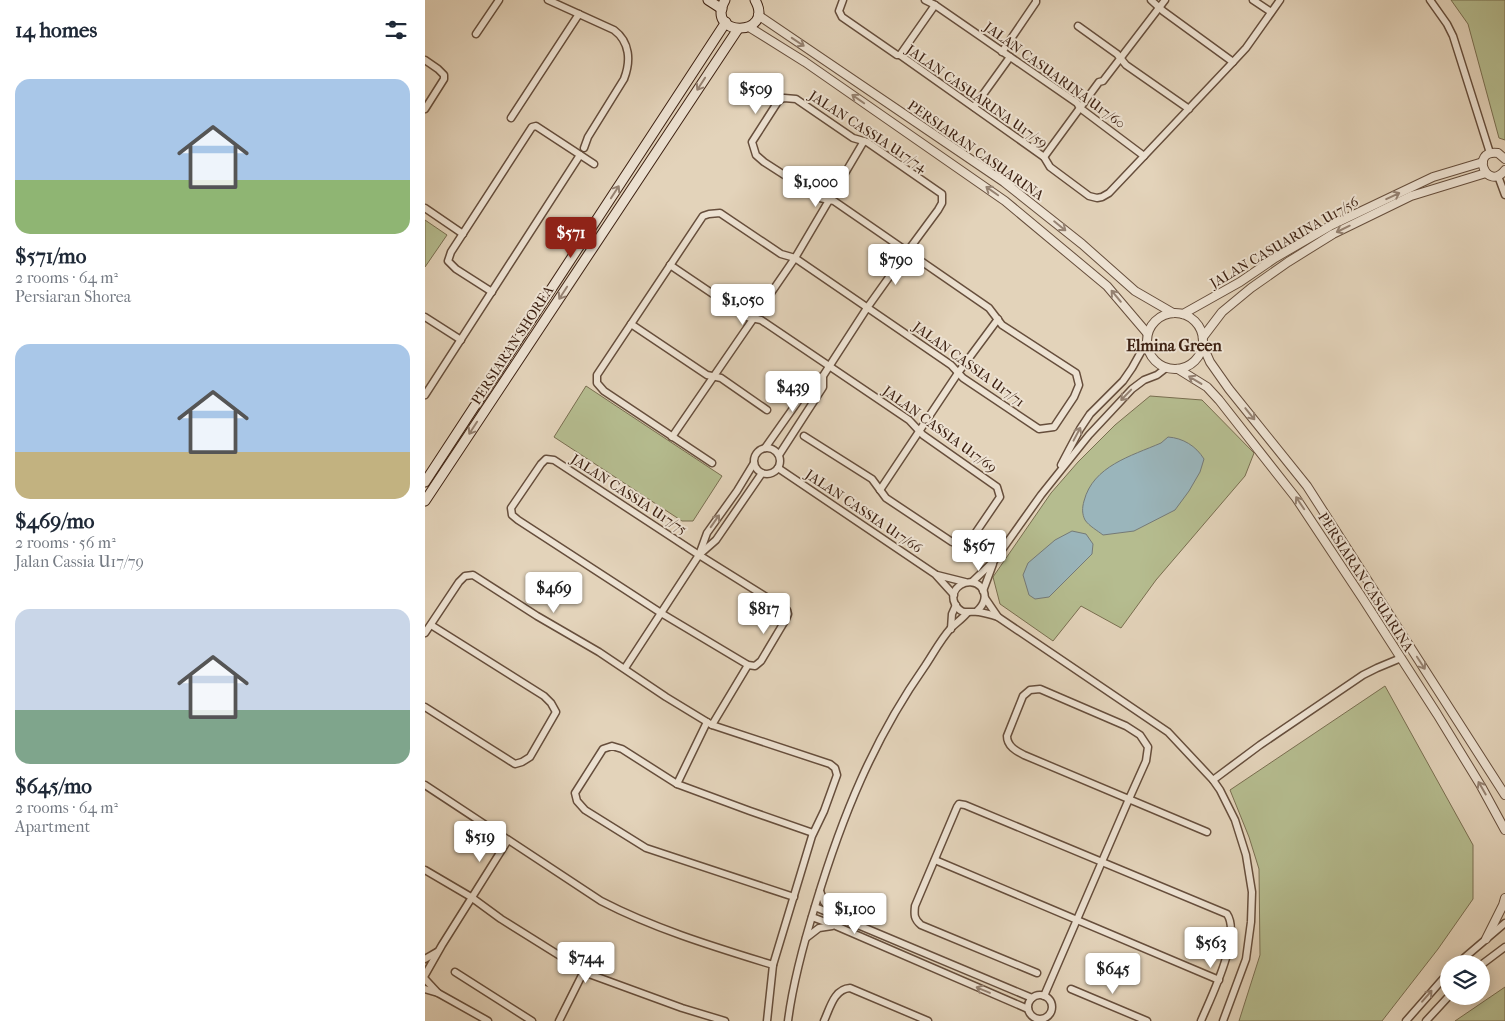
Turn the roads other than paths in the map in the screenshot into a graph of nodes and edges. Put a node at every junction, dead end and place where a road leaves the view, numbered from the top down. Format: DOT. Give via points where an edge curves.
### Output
graph roads {
  1 [pos="499,0"];
  2 [pos="548,0"];
  3 [pos="708,0"];
  4 [pos="725,0"];
  5 [pos="755,0"];
  6 [pos="843,0"];
  7 [pos="925,0"];
  8 [pos="1036,0"];
  9 [pos="1151,0"];
  10 [pos="1165,0"];
  11 [pos="1253,0"];
  12 [pos="1281,0"];
  13 [pos="1430,0"];
  14 [pos="935,5"];
  15 [pos="1159,8"];
  16 [pos="722,9"];
  17 [pos="1271,12"];
  18 [pos="579,14"];
  19 [pos="758,14"];
  20 [pos="726,22"];
  21 [pos="1078,26"];
  22 [pos="749,27"];
  23 [pos="738,29"];
  24 [pos="476,34"];
  25 [pos="1002,52"];
  26 [pos="900,56"];
  27 [pos="1010,57"];
  28 [pos="1120,58"];
  29 [pos="425,60"];
  30 [pos="1233,62"];
  31 [pos="974,108"];
  32 [pos="1080,108"];
  33 [pos="425,109"];
  34 [pos="1189,109"];
  35 [pos="511,118"];
  36 [pos="863,141"];
  37 [pos="584,148"];
  38 [pos="1490,153"];
  39 [pos="580,155"];
  40 [pos="1144,156"];
  41 [pos="1044,157"];
  42 [pos="1505,159"];
  43 [pos="1483,162"];
  44 [pos="594,164"];
  45 [pos="1486,173"];
  46 [pos="1502,173"];
  47 [pos="1505,196"];
  48 [pos="829,200"];
  49 [pos="425,208"];
  50 [pos="463,234"];
  51 [pos="907,252"];
  52 [pos="795,258"];
  53 [pos="670,265"];
  54 [pos="492,292"];
  55 [pos="867,308"];
  56 [pos="1173,313"];
  57 [pos="1183,314"];
  58 [pos="425,317"];
  59 [pos="753,318"];
  60 [pos="997,319"];
  61 [pos="631,324"];
  62 [pos="1147,333"];
  63 [pos="461,340"];
  64 [pos="1146,342"];
  65 [pos="1203,342"];
  66 [pos="830,367"];
  67 [pos="1166,368"];
  68 [pos="1178,369"];
  69 [pos="958,373"];
  70 [pos="714,376"];
  71 [pos="823,376"];
  72 [pos="425,394"];
  73 [pos="767,410"];
  74 [pos="788,414"];
  75 [pos="799,422"];
  76 [pos="919,431"];
  77 [pos="804,436"];
  78 [pos="672,437"];
  79 [pos="765,448"];
  80 [pos="779,455"];
  81 [pos="711,463"];
  82 [pos="754,463"];
  83 [pos="778,468"];
  84 [pos="762,473"];
  85 [pos="1055,478"];
  86 [pos="425,482"];
  87 [pos="879,490"];
  88 [pos="425,501"];
  89 [pos="699,555"];
  90 [pos="994,561"];
  91 [pos="935,574"];
  92 [pos="968,582"];
  93 [pos="983,591"];
  94 [pos="954,595"];
  95 [pos="985,598"];
  96 [pos="956,605"];
  97 [pos="977,611"];
  98 [pos="967,612"];
  99 [pos="661,613"];
  100 [pos="998,617"];
  101 [pos="431,626"];
  102 [pos="951,629"];
  103 [pos="425,633"];
  104 [pos="1401,658"];
  105 [pos="752,666"];
  106 [pos="625,668"];
  107 [pos="425,708"];
  108 [pos="710,723"];
  109 [pos="1213,780"];
  110 [pos="677,784"];
  111 [pos="425,785"];
  112 [pos="1505,795"];
  113 [pos="1129,799"];
  114 [pos="1505,830"];
  115 [pos="1207,832"];
  116 [pos="813,833"];
  117 [pos="508,840"];
  118 [pos="935,860"];
  119 [pos="1102,862"];
  120 [pos="425,870"];
  121 [pos="820,890"];
  122 [pos="794,896"];
  123 [pos="471,898"];
  124 [pos="1505,898"];
  125 [pos="815,907"];
  126 [pos="811,917"];
  127 [pos="839,917"];
  128 [pos="1077,921"];
  129 [pos="1505,923"];
  130 [pos="835,926"];
  131 [pos="806,938"];
  132 [pos="1486,939"];
  133 [pos="1505,947"];
  134 [pos="437,952"];
  135 [pos="1467,955"];
  136 [pos="1490,958"];
  137 [pos="425,959"];
  138 [pos="773,965"];
  139 [pos="583,971"];
  140 [pos="455,972"];
  141 [pos="1037,973"];
  142 [pos="425,978"];
  143 [pos="1219,980"];
  144 [pos="1440,982"];
  145 [pos="425,989"];
  146 [pos="1071,989"];
  147 [pos="438,993"];
  148 [pos="1045,996"];
  149 [pos="1032,998"];
  150 [pos="1441,1005"];
  151 [pos="1028,1009"];
  152 [pos="1035,1020"];
  153 [pos="488,1021"];
  154 [pos="532,1021"];
  155 [pos="559,1021"];
  156 [pos="725,1021"];
  157 [pos="767,1021"];
  158 [pos="788,1021"];
  159 [pos="824,1021"];
  160 [pos="928,1021"];
  161 [pos="1147,1021"];
  162 [pos="1201,1021"];
  163 [pos="1223,1021"];
  164 [pos="1406,1021"];
  165 [pos="1426,1021"];
  1 -- 24 [label="street"];
  2 -- 18 [label="street"];
  3 -- 16 [label="main road"];
  4 -- 16 [label="main road"];
  5 -- 19 [label="main road"];
  6 -- 26 [label="street, JALAN CASUARINA U17/59" via="839,12 842,17"];
  7 -- 14 [label="street, JALAN CASUARINA U17/60"];
  8 -- 25 [label="street"];
  9 -- 15 [label="street"];
  10 -- 15 [label="street"];
  11 -- 17 [label="street"];
  12 -- 17 [label="street, JALAN CASUARINA U17/59"];
  13 -- 38 [label="street" via="1453,36"];
  14 -- 25 [label="street, JALAN CASUARINA U17/60"];
  14 -- 26 [label="street"];
  15 -- 28 [label="street"];
  15 -- 30 [label="street"];
  16 -- 20 [label="main road"];
  17 -- 30 [label="street, JALAN CASUARINA U17/59"];
  18 -- 35 [label="street"];
  18 -- 37 [label="street" via="619,33 629,53 624,79"];
  19 -- 22 [label="main road"];
  19 -- 56 [label="street, PERSIARAN CASUARINA, one-way" via="1004,182 1135,290"];
  20 -- 23 [label="main road"];
  86 -- 20 [label="main road, PERSIARAN SHOREA, one-way"];
  21 -- 28 [label="street"];
  22 -- 23 [label="main road"];
  62 -- 22 [label="street, PERSIARAN CASUARINA, one-way" via="1107,286 1005,201 805,62"];
  23 -- 88 [label="main road, PERSIARAN SHOREA, one-way"];
  25 -- 27 [label="street, JALAN CASUARINA U17/60"];
  26 -- 31 [label="street, JALAN CASUARINA U17/59"];
  27 -- 31 [label="street"];
  27 -- 32 [label="street, JALAN CASUARINA U17/60"];
  28 -- 32 [label="street"];
  28 -- 34 [label="street"];
  29 -- 33 [label="street" via="444,75"];
  30 -- 34 [label="street, JALAN CASUARINA U17/59"];
  31 -- 41 [label="street, JALAN CASUARINA U17/59"];
  32 -- 40 [label="street, JALAN CASUARINA U17/60"];
  32 -- 41 [label="street"];
  34 -- 40 [label="street, JALAN CASUARINA U17/59"];
  36 -- 48 [label="street"];
  36 -- 48 [label="street, JALAN CASSIA U17/74" via="853,138 796,99 784,98 779,100 752,142 756,155 764,162 819,198"];
  36 -- 51 [label="street, JALAN CASSIA U17/74" via="942,194 939,210"];
  38 -- 42 [label="street" via="1498,153"];
  38 -- 43 [label="street"];
  39 -- 44 [label="street"];
  39 -- 50 [label="street" via="536,126 532,127"];
  39 -- 54 [label="street"];
  40 -- 41 [label="street, JALAN CASUARINA U17/59" via="1109,193 1097,198 1089,196 1050,167"];
  43 -- 45 [label="street"];
  57 -- 43 [label="street, JALAN CASUARINA U17/56, one-way" via="1336,223 1433,177"];
  45 -- 46 [label="street" via="1493,177"];
  45 -- 65 [label="street, JALAN CASUARINA U17/56, one-way" via="1411,196 1333,234 1288,262 1222,312"];
  46 -- 47 [label="street"];
  48 -- 51 [label="street"];
  48 -- 52 [label="street"];
  49 -- 50 [label="street"];
  50 -- 54 [label="street" via="448,261 455,269"];
  51 -- 55 [label="street"];
  51 -- 60 [label="street" via="989,308"];
  52 -- 53 [label="street, JALAN CASSIA U17/71" via="781,254 720,213 703,216"];
  52 -- 55 [label="street, JALAN CASSIA U17/71"];
  52 -- 59 [label="street"];
  53 -- 59 [label="street, JALAN CASSIA U17/69"];
  53 -- 61 [label="street, JALAN CASSIA U17/71"];
  54 -- 63 [label="street"];
  55 -- 66 [label="street"];
  55 -- 69 [label="street, JALAN CASSIA U17/71"];
  56 -- 57 [label="street"];
  56 -- 62 [label="street" via="1157,319"];
  57 -- 65 [label="street" via="1196,323"];
  58 -- 63 [label="street"];
  59 -- 66 [label="street, JALAN CASSIA U17/69" via="761,320"];
  59 -- 70 [label="street"];
  60 -- 69 [label="street"];
  60 -- 69 [label="street, JALAN CASSIA U17/71" via="1076,373 1079,385 1054,427 1039,429"];
  61 -- 70 [label="street" via="707,375"];
  61 -- 78 [label="street, JALAN CASSIA U17/71" via="597,375 597,383"];
  62 -- 64 [label="street"];
  63 -- 72 [label="street"];
  64 -- 67 [label="street" via="1152,358"];
  85 -- 64 [label="street, one-way" via="1090,414 1123,381"];
  65 -- 68 [label="street" via="1197,359"];
  65 -- 112 [label="street, PERSIARAN CASUARINA, one-way" via="1210,362 1229,389 1307,486"];
  66 -- 71 [label="street"];
  66 -- 76 [label="street, JALAN CASSIA U17/69" via="909,420"];
  67 -- 68 [label="street"];
  67 -- 85 [label="street, one-way" via="1132,389"];
  104 -- 68 [label="street, PERSIARAN CASUARINA, one-way" via="1290,490 1207,387"];
  69 -- 76 [label="street"];
  70 -- 73 [label="street"];
  70 -- 78 [label="street"];
  71 -- 74 [label="street" via="813,380"];
  71 -- 75 [label="street" via="823,387"];
  74 -- 75 [label="street"];
  74 -- 79 [label="street"];
  75 -- 80 [label="street"];
  76 -- 87 [label="street"];
  76 -- 87 [label="street, JALAN CASSIA U17/69" via="997,487 1000,497 992,510 970,542 959,544 886,498"];
  77 -- 87 [label="street" via="872,479"];
  78 -- 81 [label="street"];
  79 -- 80 [label="street" via="773,449"];
  79 -- 82 [label="street" via="755,455"];
  80 -- 83 [label="street"];
  82 -- 84 [label="street"];
  89 -- 82 [label="street, one-way" via="707,533"];
  83 -- 84 [label="street" via="771,473"];
  83 -- 91 [label="street, JALAN CASSIA U17/66"];
  84 -- 89 [label="street" via="716,540"];
  85 -- 90 [label="street"];
  89 -- 99 [label="street"];
  89 -- 99 [label="street, JALAN CASSIA U17/75" via="554,460 541,464 526,485 511,508 511,514"];
  89 -- 105 [label="street" via="787,610 786,619 761,661"];
  90 -- 92 [label="street"];
  90 -- 93 [label="street"];
  91 -- 92 [label="street, JALAN CASSIA U17/66"];
  91 -- 94 [label="street, JALAN CASSIA U17/66"];
  92 -- 93 [label="street"];
  92 -- 94 [label="street" via="957,587"];
  93 -- 95 [label="street"];
  94 -- 96 [label="street"];
  95 -- 97 [label="street"];
  95 -- 100 [label="street"];
  96 -- 98 [label="street"];
  96 -- 102 [label="street"];
  97 -- 98 [label="street"];
  97 -- 100 [label="street"];
  98 -- 102 [label="street"];
  99 -- 105 [label="street"];
  99 -- 106 [label="street"];
  100 -- 109 [label="street" via="1168,732"];
  101 -- 103 [label="street"];
  101 -- 106 [label="street" via="459,582 465,576 473,575"];
  101 -- 107 [label="street" via="544,696 556,712 530,757 515,764"];
  102 -- 121 [label="street" via="909,688 883,732 841,824"];
  104 -- 109 [label="street" via="1363,675"];
  114 -- 104 [label="street, PERSIARAN CASUARINA, one-way"];
  105 -- 108 [label="street"];
  106 -- 108 [label="street"];
  108 -- 110 [label="street"];
  108 -- 116 [label="street" via="835,768 837,775"];
  109 -- 163 [label="street" via="1235,820 1247,855 1252,892 1246,959"];
  110 -- 116 [label="street"];
  110 -- 122 [label="street" via="612,746 603,749 575,793 585,810 646,848"];
  111 -- 117 [label="street"];
  113 -- 113 [label="street" via="1146,761 1148,747 1140,735 1040,689 1030,690 1023,696 1007,736 1014,750"];
  113 -- 115 [label="street"];
  113 -- 119 [label="street"];
  116 -- 122 [label="street"];
  117 -- 123 [label="street"];
  117 -- 138 [label="street" via="615,908 705,944"];
  118 -- 119 [label="street" via="959,804"];
  118 -- 128 [label="street"];
  118 -- 141 [label="street" via="915,906 915,920"];
  119 -- 128 [label="street"];
  119 -- 143 [label="street" via="1227,914 1230,919 1230,945"];
  120 -- 123 [label="street"];
  121 -- 125 [label="street"];
  121 -- 127 [label="street" via="829,910"];
  122 -- 138 [label="street"];
  123 -- 134 [label="street"];
  123 -- 139 [label="street"];
  124 -- 132 [label="street"];
  125 -- 126 [label="street"];
  125 -- 127 [label="street"];
  126 -- 130 [label="street"];
  126 -- 131 [label="street"];
  127 -- 149 [label="street"];
  128 -- 143 [label="street"];
  128 -- 148 [label="street"];
  129 -- 132 [label="street"];
  130 -- 131 [label="street" via="819,928"];
  151 -- 130 [label="street, one-way"];
  131 -- 158 [label="street" via="791,994"];
  132 -- 135 [label="street"];
  133 -- 136 [label="street"];
  134 -- 137 [label="street"];
  134 -- 142 [label="street"];
  138 -- 157 [label="street"];
  139 -- 155 [label="street"];
  139 -- 156 [label="street"];
  140 -- 154 [label="street"];
  142 -- 147 [label="street"];
  143 -- 162 [label="street"];
  164 -- 144 [label="street, one-way"];
  145 -- 147 [label="street"];
  146 -- 161 [label="street"];
  147 -- 153 [label="street"];
  148 -- 149 [label="street"];
  148 -- 152 [label="street" via="1052,1003 1052,1011 1043,1019"];
  149 -- 151 [label="street"];
  150 -- 165 [label="street"];
  151 -- 152 [label="street"];
  159 -- 160 [label="street" via="836,995 843,988"];
}
